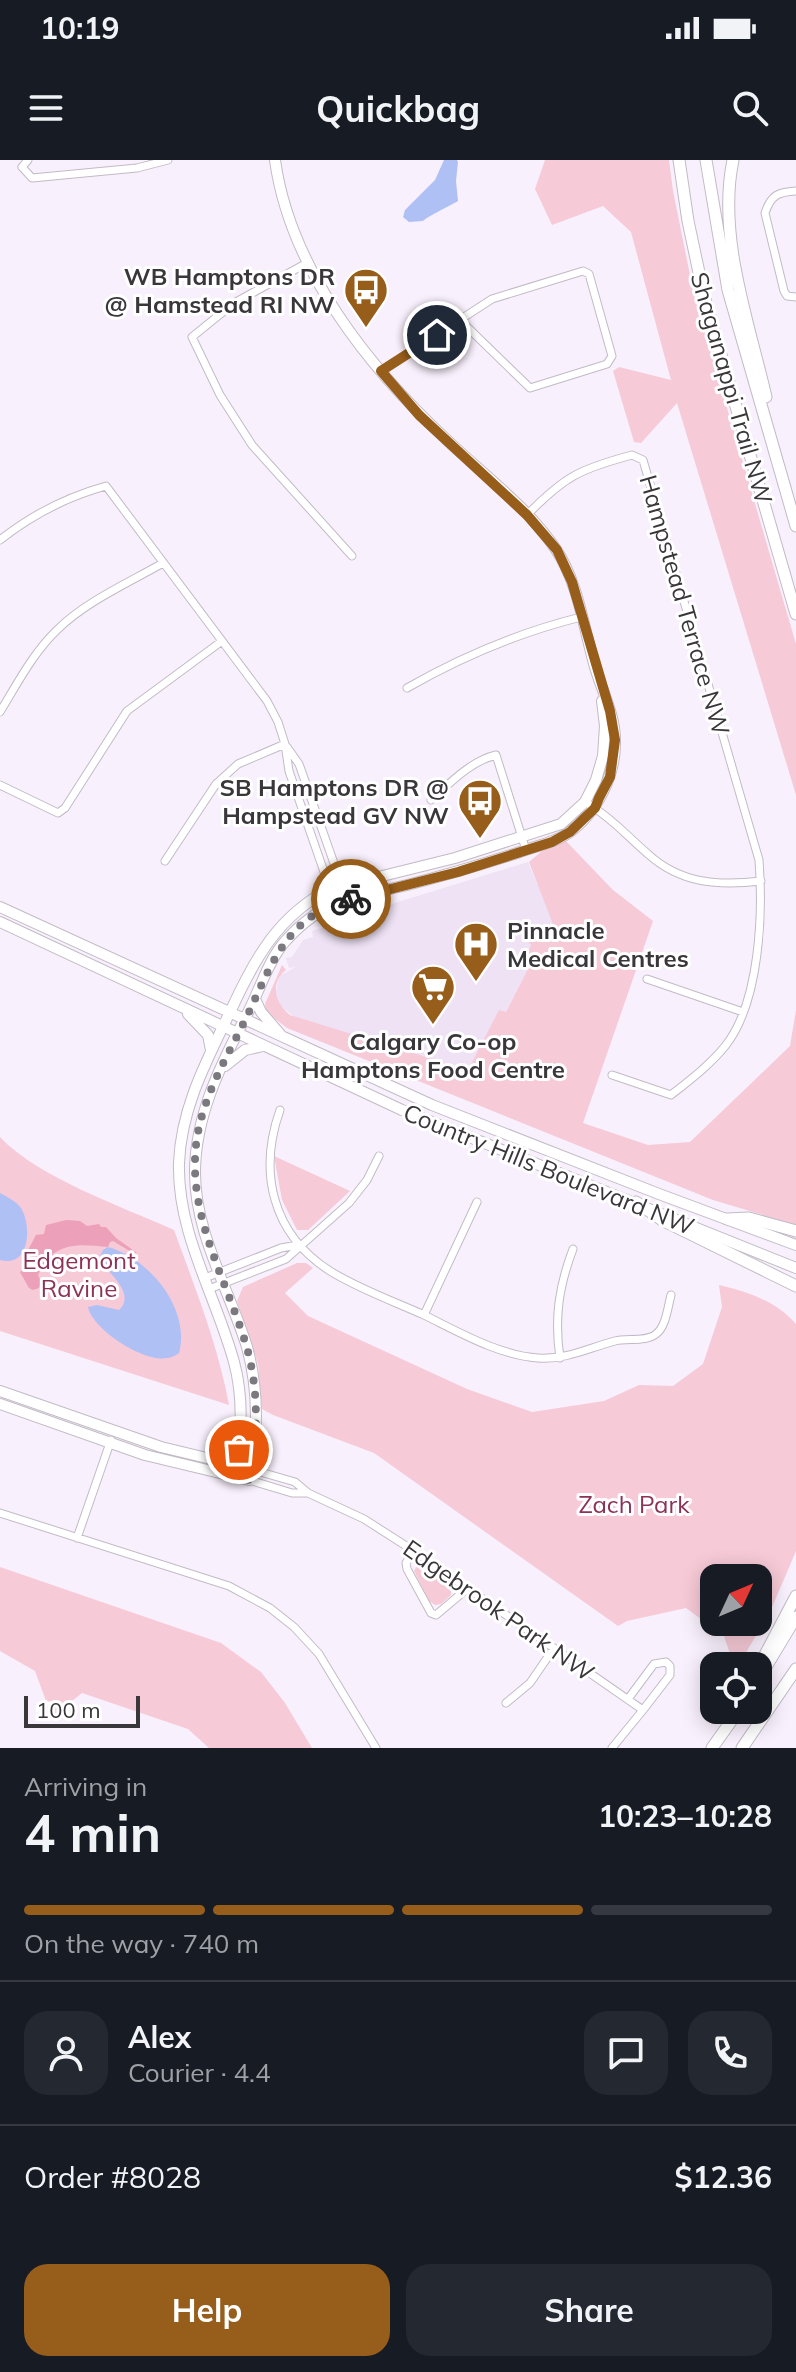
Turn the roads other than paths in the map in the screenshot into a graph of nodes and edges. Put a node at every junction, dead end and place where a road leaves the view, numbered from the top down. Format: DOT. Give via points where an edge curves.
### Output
graph roads {
  1 [pos="28,160"];
  2 [pos="168,160"];
  3 [pos="275,160"];
  4 [pos="679,160"];
  5 [pos="706,160"];
  6 [pos="733,160"];
  7 [pos="796,191"];
  8 [pos="307,263"];
  9 [pos="796,297"];
  10 [pos="460,320"];
  11 [pos="381,371"];
  12 [pos="765,418"];
  13 [pos="527,515"];
  14 [pos="796,526"];
  15 [pos="0,540"];
  16 [pos="352,556"];
  17 [pos="163,563"];
  18 [pos="796,614"];
  19 [pos="581,617"];
  20 [pos="222,641"];
  21 [pos="407,688"];
  22 [pos="0,712"];
  23 [pos="285,744"];
  24 [pos="0,785"];
  25 [pos="431,800"];
  26 [pos="590,805"];
  27 [pos="522,837"];
  28 [pos="526,850"];
  29 [pos="165,861"];
  30 [pos="761,881"];
  31 [pos="342,886"];
  32 [pos="330,889"];
  33 [pos="339,902"];
  34 [pos="0,907"];
  35 [pos="0,922"];
  36 [pos="647,979"];
  37 [pos="255,999"];
  38 [pos="180,1006"];
  39 [pos="230,1012"];
  40 [pos="743,1012"];
  41 [pos="245,1020"];
  42 [pos="223,1026"];
  43 [pos="237,1033"];
  44 [pos="285,1038"];
  45 [pos="265,1045"];
  46 [pos="210,1056"];
  47 [pos="220,1070"];
  48 [pos="612,1075"];
  49 [pos="280,1110"];
  50 [pos="379,1156"];
  51 [pos="477,1202"];
  52 [pos="636,1202"];
  53 [pos="727,1219"];
  54 [pos="796,1231"];
  55 [pos="300,1245"];
  56 [pos="796,1245"];
  57 [pos="573,1249"];
  58 [pos="796,1268"];
  59 [pos="219,1272"];
  60 [pos="207,1283"];
  61 [pos="224,1284"];
  62 [pos="796,1286"];
  63 [pos="671,1295"];
  64 [pos="424,1315"];
  65 [pos="560,1358"];
  66 [pos="0,1391"];
  67 [pos="0,1404"];
  68 [pos="114,1431"];
  69 [pos="110,1443"];
  70 [pos="244,1466"];
  71 [pos="233,1477"];
  72 [pos="249,1480"];
  73 [pos="308,1493"];
  74 [pos="0,1513"];
  75 [pos="77,1538"];
  76 [pos="414,1551"];
  77 [pos="468,1588"];
  78 [pos="796,1596"];
  79 [pos="796,1617"];
  80 [pos="554,1648"];
  81 [pos="766,1652"];
  82 [pos="772,1657"];
  83 [pos="796,1670"];
  84 [pos="628,1699"];
  85 [pos="506,1703"];
  86 [pos="643,1710"];
  87 [pos="729,1724"];
  88 [pos="376,1748"];
  89 [pos="612,1748"];
  90 [pos="712,1748"];
  91 [pos="742,1748"];
  1 -- 2 [label="street" via="22,167 32,178"];
  3 -- 8 [label="street" via="279,191"];
  4 -- 18 [label="main road, Shaganappi Trail NW" via="704,296"];
  5 -- 12 [label="main road, Shaganappi Trail NW" via="728,290"];
  6 -- 12 [label="main road" via="731,243 767,402"];
  7 -- 9 [label="street" via="779,192 765,213 784,291"];
  8 -- 11 [label="street"];
  8 -- 16 [label="street" via="234,303 192,337 252,445"];
  10 -- 10 [label="street" via="492,299 583,271 589,274 612,356 607,364 530,388"];
  10 -- 11 [label="street"];
  11 -- 13 [label="street" via="419,415"];
  12 -- 14 [label="main road, Shaganappi Trail NW"];
  13 -- 19 [label="street" via="557,550"];
  13 -- 30 [label="street, Hampstead Terrace NW" via="576,473 632,455 643,460"];
  15 -- 17 [label="street" via="63,500 106,486"];
  17 -- 20 [label="street"];
  17 -- 22 [label="street" via="59,628 36,653"];
  19 -- 21 [label="street" via="538,628"];
  19 -- 26 [label="street" via="600,683 605,726"];
  20 -- 23 [label="street" via="267,701"];
  20 -- 24 [label="street" via="127,711 58,813"];
  23 -- 29 [label="street" via="238,764 216,784"];
  23 -- 31 [label="street" via="299,764"];
  23 -- 32 [label="street" via="289,771"];
  25 -- 27 [label="street" via="458,776 496,755"];
  26 -- 27 [label="street" via="561,824"];
  26 -- 28 [label="street" via="570,832"];
  26 -- 30 [label="street" via="678,875 707,884"];
  27 -- 28 [label="street"];
  27 -- 31 [label="street"];
  28 -- 33 [label="street"];
  30 -- 40 [label="street, Hampstead Terrace NW" via="762,919"];
  31 -- 32 [label="street"];
  31 -- 33 [label="street"];
  32 -- 33 [label="street"];
  32 -- 39 [label="street" via="300,906 267,941"];
  33 -- 37 [label="street" via="294,931 278,950"];
  34 -- 39 [label="street, Country Hills Boulevard NW"];
  35 -- 38 [label="street, Country Hills Boulevard NW"];
  36 -- 40 [label="street"];
  37 -- 41 [label="street"];
  37 -- 44 [label="street"];
  38 -- 42 [label="street, Country Hills Boulevard NW"];
  38 -- 46 [label="street" via="208,1035"];
  39 -- 41 [label="street, Country Hills Boulevard NW"];
  39 -- 42 [label="street"];
  40 -- 48 [label="street, Hampstead Terrace NW" via="726,1045 671,1095"];
  41 -- 43 [label="street"];
  41 -- 44 [label="street, Country Hills Boulevard NW"];
  42 -- 43 [label="street, Country Hills Boulevard NW"];
  42 -- 46 [label="street"];
  43 -- 45 [label="street, Country Hills Boulevard NW"];
  43 -- 47 [label="street"];
  44 -- 53 [label="street, Country Hills Boulevard NW" via="445,1110"];
  45 -- 47 [label="street" via="245,1050"];
  45 -- 52 [label="street, Country Hills Boulevard NW" via="413,1115"];
  46 -- 60 [label="street" via="188,1109 179,1163 184,1213"];
  47 -- 59 [label="street" via="202,1117 195,1169 203,1225"];
  49 -- 55 [label="street" via="269,1148 269,1175 279,1212"];
  50 -- 55 [label="street" via="349,1203"];
  51 -- 64 [label="street"];
  52 -- 58 [label="street, Country Hills Boulevard NW"];
  52 -- 62 [label="main road"];
  53 -- 54 [label="main road" via="749,1218"];
  53 -- 56 [label="street, Country Hills Boulevard NW"];
  55 -- 59 [label="street"];
  55 -- 61 [label="street" via="286,1259"];
  55 -- 64 [label="street" via="332,1272"];
  57 -- 65 [label="street" via="557,1302"];
  59 -- 60 [label="street"];
  59 -- 61 [label="street"];
  60 -- 61 [label="street"];
  60 -- 70 [label="street" via="238,1380"];
  61 -- 70 [label="street" via="253,1377 256,1440"];
  63 -- 65 [label="street" via="662,1327 652,1337 616,1341"];
  64 -- 65 [label="street" via="505,1351"];
  66 -- 68 [label="street"];
  67 -- 69 [label="street"];
  68 -- 69 [label="street"];
  68 -- 70 [label="street"];
  69 -- 71 [label="street"];
  69 -- 75 [label="street"];
  70 -- 71 [label="street"];
  70 -- 72 [label="street"];
  70 -- 73 [label="street, Edgebrook Park NW" via="295,1482"];
  71 -- 72 [label="street"];
  72 -- 73 [label="street, Edgebrook Park NW"];
  73 -- 76 [label="street, Edgebrook Park NW" via="364,1519"];
  74 -- 75 [label="street"];
  75 -- 88 [label="street" via="229,1586 270,1608 319,1654"];
  76 -- 77 [label="street, Edgebrook Park NW"];
  76 -- 77 [label="street" via="407,1569 431,1613 442,1612"];
  77 -- 80 [label="street, Edgebrook Park NW"];
  78 -- 81 [label="main road"];
  79 -- 82 [label="main road"];
  80 -- 84 [label="street, Edgebrook Park NW"];
  80 -- 85 [label="street" via="530,1683"];
  83 -- 91 [label="main road"];
  84 -- 86 [label="street, Edgebrook Park NW"];
  84 -- 86 [label="street" via="654,1664 666,1662 670,1675"];
  86 -- 89 [label="street"];
  87 -- 90 [label="main road"];
}
